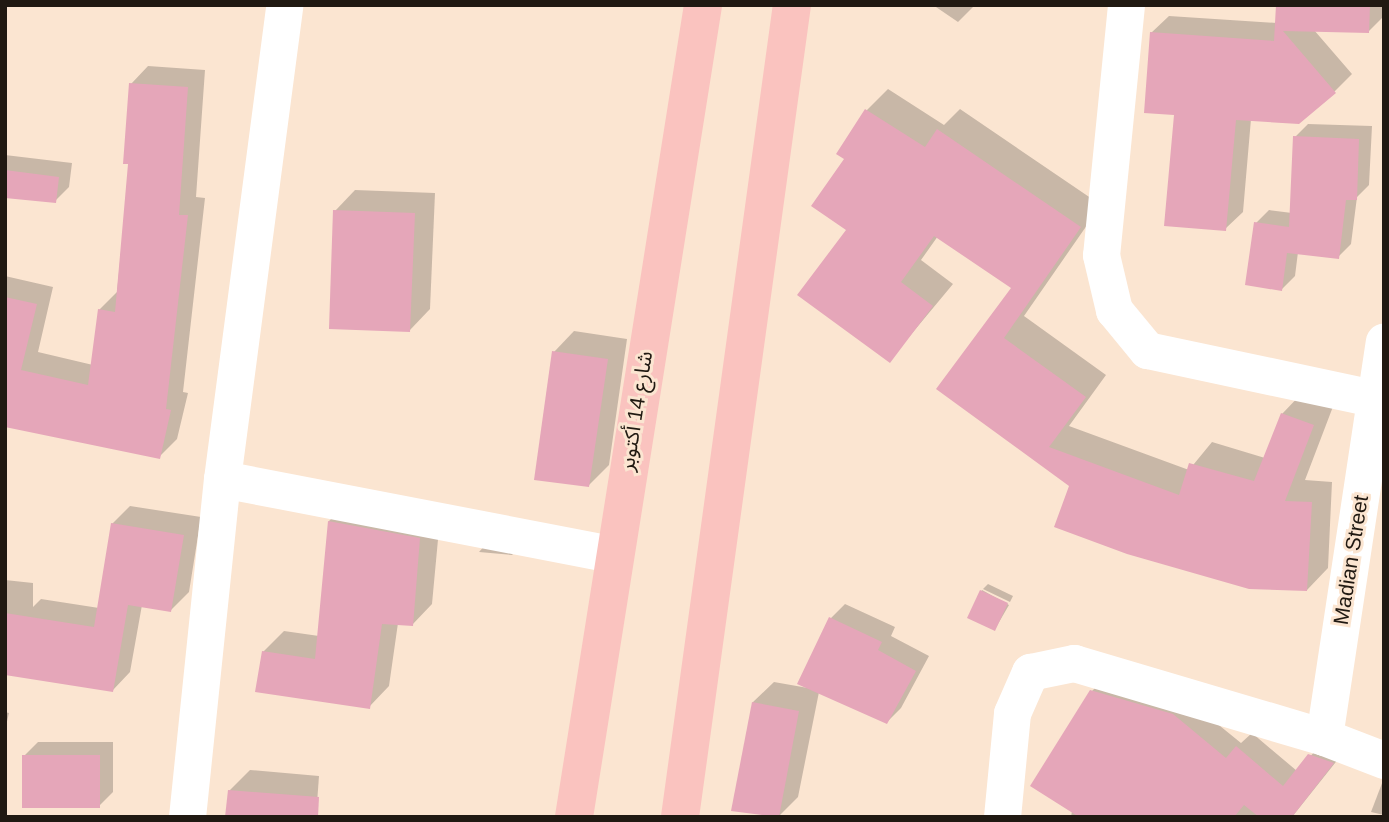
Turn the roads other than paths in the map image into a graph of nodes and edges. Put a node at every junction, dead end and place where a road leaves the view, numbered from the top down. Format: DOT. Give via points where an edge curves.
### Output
graph roads {
  1 [pos="284,5"];
  2 [pos="703,5"];
  3 [pos="792,5"];
  4 [pos="1126,5"];
  5 [pos="1384,342"];
  6 [pos="1377,399"];
  7 [pos="222,479"];
  8 [pos="612,554"];
  9 [pos="1324,737"];
  10 [pos="1384,760"];
  11 [pos="187,817"];
  12 [pos="574,817"];
  13 [pos="680,817"];
  14 [pos="1002,817"];
  1 -- 7 [label="street"];
  2 -- 8 [label="main road, شارع 14 أكتوبر"];
  3 -- 13 [label="main road"];
  4 -- 6 [label="street" via="1101,255 1114,310 1147,351"];
  5 -- 6 [label="street, Madian Street"];
  6 -- 9 [label="street, Madian Street"];
  7 -- 8 [label="street"];
  7 -- 11 [label="street"];
  8 -- 12 [label="main road, شارع 14 أكتوبر"];
  9 -- 10 [label="street"];
  9 -- 14 [label="street" via="1074,663 1030,672 1012,713"];
}
